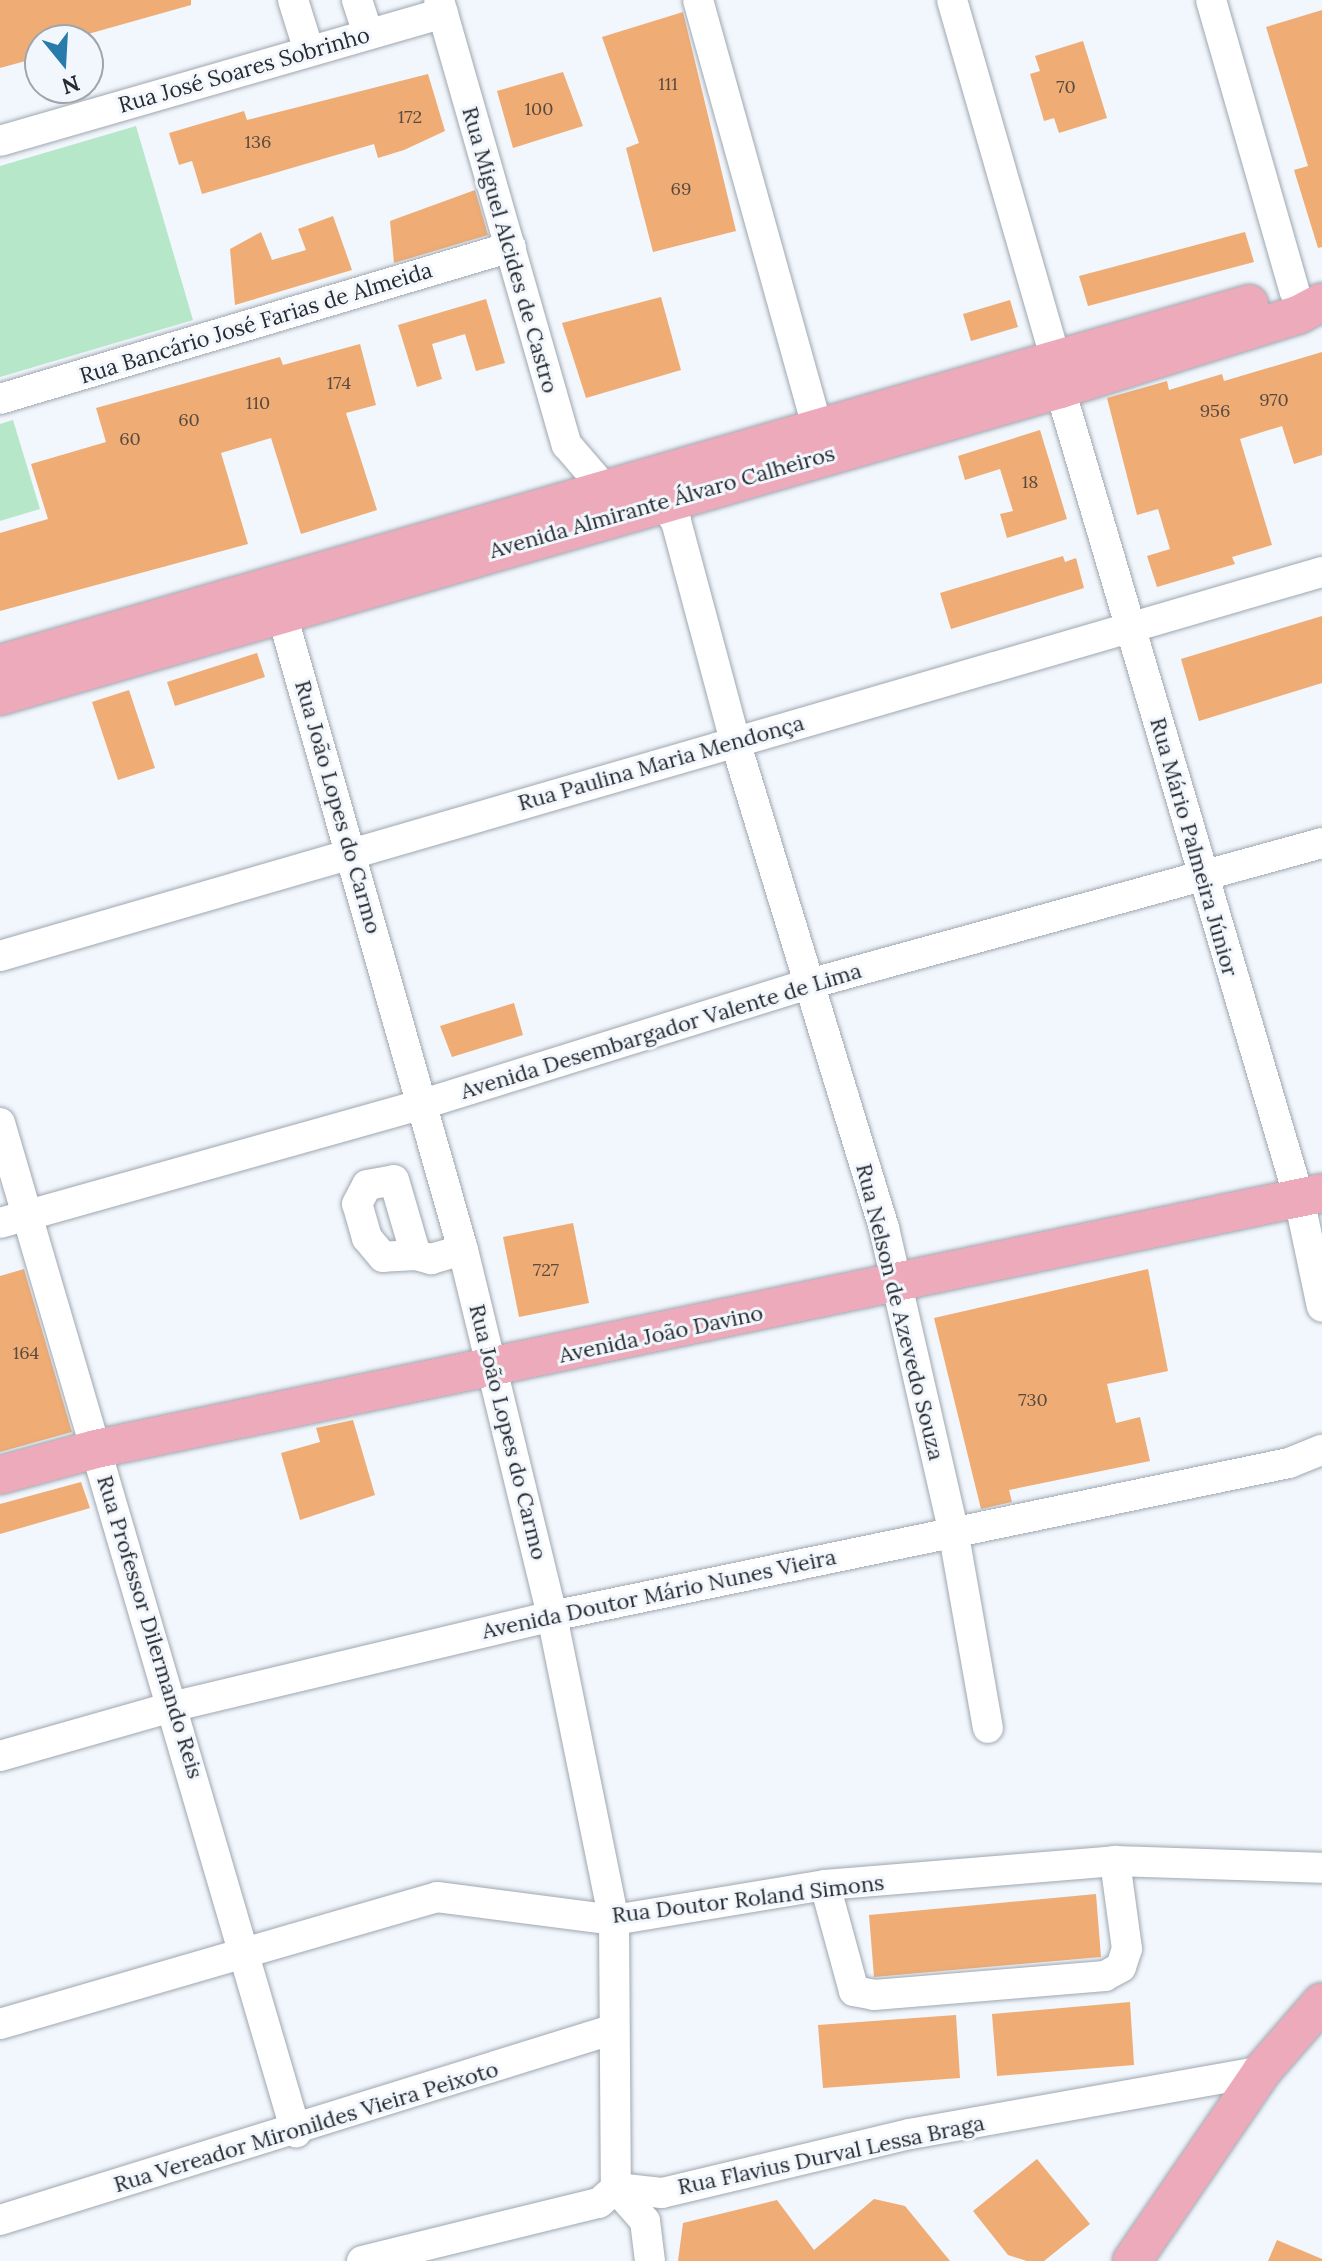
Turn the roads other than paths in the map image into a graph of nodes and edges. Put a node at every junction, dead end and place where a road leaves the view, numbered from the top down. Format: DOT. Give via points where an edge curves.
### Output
graph roads {
  1 [pos="293,0"];
  2 [pos="357,0"];
  3 [pos="698,0"];
  4 [pos="952,0"];
  5 [pos="1211,0"];
  6 [pos="441,6"];
  7 [pos="368,34"];
  8 [pos="309,51"];
  9 [pos="0,141"];
  10 [pos="511,247"];
  11 [pos="1313,294"];
  12 [pos="1058,373"];
  13 [pos="0,399"];
  14 [pos="817,426"];
  15 [pos="604,488"];
  16 [pos="662,502"];
  17 [pos="1322,572"];
  18 [pos="281,611"];
  19 [pos="1129,627"];
  20 [pos="0,664"];
  21 [pos="0,696"];
  22 [pos="735,741"];
  23 [pos="1322,843"];
  24 [pos="352,854"];
  25 [pos="1203,879"];
  26 [pos="0,956"];
  27 [pos="809,984"];
  28 [pos="423,1104"];
  29 [pos="0,1123"];
  30 [pos="1310,1195"];
  31 [pos="14,1218"];
  32 [pos="463,1250"];
  33 [pos="416,1255"];
  34 [pos="898,1285"];
  35 [pos="1322,1307"];
  36 [pos="494,1368"];
  37 [pos="96,1449"];
  38 [pos="1322,1450"];
  39 [pos="0,1475"];
  40 [pos="953,1530"];
  41 [pos="552,1616"];
  42 [pos="175,1706"];
  43 [pos="988,1728"];
  44 [pos="0,1756"];
  45 [pos="1115,1861"];
  46 [pos="1322,1868"];
  47 [pos="825,1885"];
  48 [pos="614,1920"];
  49 [pos="246,1956"];
  50 [pos="1322,2002"];
  51 [pos="0,2024"];
  52 [pos="611,2030"];
  53 [pos="1262,2071"];
  54 [pos="296,2132"];
  55 [pos="616,2188"];
  56 [pos="0,2220"];
  57 [pos="362,2261"];
  58 [pos="650,2261"];
  59 [pos="1132,2261"];
  1 -- 8 [label="street"];
  2 -- 7 [label="street"];
  3 -- 14 [label="street"];
  4 -- 12 [label="street, Rua Mário Palmeira Júnior"];
  5 -- 11 [label="street"];
  6 -- 7 [label="street, Rua José Soares Sobrinho"];
  6 -- 10 [label="street, Rua Miguel Alcides de Castro"];
  7 -- 8 [label="street, Rua José Soares Sobrinho"];
  8 -- 9 [label="street, Rua José Soares Sobrinho"];
  10 -- 13 [label="street, Rua Bancário José Farias de Almeida"];
  10 -- 15 [label="street, Rua Miguel Alcides de Castro" via="567,445"];
  11 -- 12 [label="main road, Avenida Almirante Álvaro Calheiros"];
  12 -- 14 [label="main road, Avenida Almirante Álvaro Calheiros"];
  12 -- 16 [label="main road, Avenida Almirante Álvaro Calheiros"];
  12 -- 19 [label="street, Rua Mário Palmeira Júnior"];
  14 -- 15 [label="main road, Avenida Almirante Álvaro Calheiros"];
  15 -- 16 [label="street"];
  15 -- 20 [label="main road, Avenida Almirante Álvaro Calheiros"];
  16 -- 18 [label="main road, Avenida Almirante Álvaro Calheiros"];
  16 -- 22 [label="street, Rua Nelson de Azevedo Souza" via="676,521"];
  17 -- 19 [label="street, Rua Paulina Maria Mendonça"];
  18 -- 21 [label="main road, Avenida Almirante Álvaro Calheiros"];
  18 -- 24 [label="street, Rua João Lopes do Carmo"];
  19 -- 22 [label="street, Rua Paulina Maria Mendonça"];
  19 -- 25 [label="street, Rua Mário Palmeira Júnior"];
  22 -- 24 [label="street, Rua Paulina Maria Mendonça"];
  22 -- 27 [label="street, Rua Nelson de Azevedo Souza"];
  23 -- 25 [label="street, Avenida Desembargador Valente de Lima"];
  24 -- 26 [label="street, Rua Paulina Maria Mendonça"];
  24 -- 28 [label="street, Rua João Lopes do Carmo"];
  25 -- 27 [label="street, Avenida Desembargador Valente de Lima"];
  25 -- 30 [label="street, Rua Mário Palmeira Júnior"];
  27 -- 28 [label="street, Avenida Desembargador Valente de Lima"];
  27 -- 34 [label="street, Rua Nelson de Azevedo Souza"];
  28 -- 31 [label="street, Avenida Desembargador Valente de Lima"];
  28 -- 32 [label="street, Rua João Lopes do Carmo"];
  29 -- 31 [label="street, Rua Professor Dilermando Reis"];
  30 -- 34 [label="main road, Avenida João Davino"];
  30 -- 35 [label="street, Rua Mário Palmeira Júnior"];
  31 -- 37 [label="street, Rua Professor Dilermando Reis"];
  32 -- 33 [label="street" via="431,1259"];
  32 -- 36 [label="street, Rua João Lopes do Carmo"];
  34 -- 36 [label="main road, Avenida João Davino"];
  34 -- 40 [label="street, Rua Nelson de Azevedo Souza"];
  36 -- 37 [label="main road, Avenida João Davino"];
  36 -- 41 [label="street, Rua João Lopes do Carmo"];
  37 -- 39 [label="main road, Avenida João Davino"];
  37 -- 42 [label="street, Rua Professor Dilermando Reis"];
  38 -- 40 [label="street, Avenida Doutor Mário Nunes Vieira" via="1289,1463"];
  40 -- 41 [label="street, Avenida Doutor Mário Nunes Vieira"];
  40 -- 43 [label="street, Rua Nelson de Azevedo Souza"];
  41 -- 42 [label="street, Avenida Doutor Mário Nunes Vieira"];
  41 -- 48 [label="street, Rua João Lopes do Carmo"];
  42 -- 44 [label="street, Avenida Doutor Mário Nunes Vieira"];
  42 -- 49 [label="street, Rua Professor Dilermando Reis"];
  45 -- 46 [label="street, Rua Doutor Roland Simons"];
  45 -- 47 [label="street, Rua Doutor Roland Simons"];
  45 -- 47 [label="street" via="1127,1949 1121,1967 1105,1976 874,1995 854,1991"];
  47 -- 48 [label="street, Rua Doutor Roland Simons"];
  48 -- 49 [label="street, Rua Doutor Roland Simons" via="437,1897"];
  48 -- 52 [label="street, Rua João Lopes do Carmo"];
  49 -- 51 [label="street, Rua Doutor Roland Simons"];
  49 -- 54 [label="street, Rua Professor Dilermando Reis"];
  50 -- 53 [label="main road"];
  52 -- 54 [label="street, Rua Vereador Mironildes Vieira Peixoto"];
  52 -- 55 [label="street, Rua João Lopes do Carmo"];
  53 -- 55 [label="street, Rua Flavius Durval Lessa Braga" via="910,2134 662,2193"];
  53 -- 59 [label="main road"];
  54 -- 56 [label="street, Rua Vereador Mironildes Vieira Peixoto"];
  55 -- 57 [label="street" via="599,2203"];
  55 -- 58 [label="street" via="645,2221"];
}
